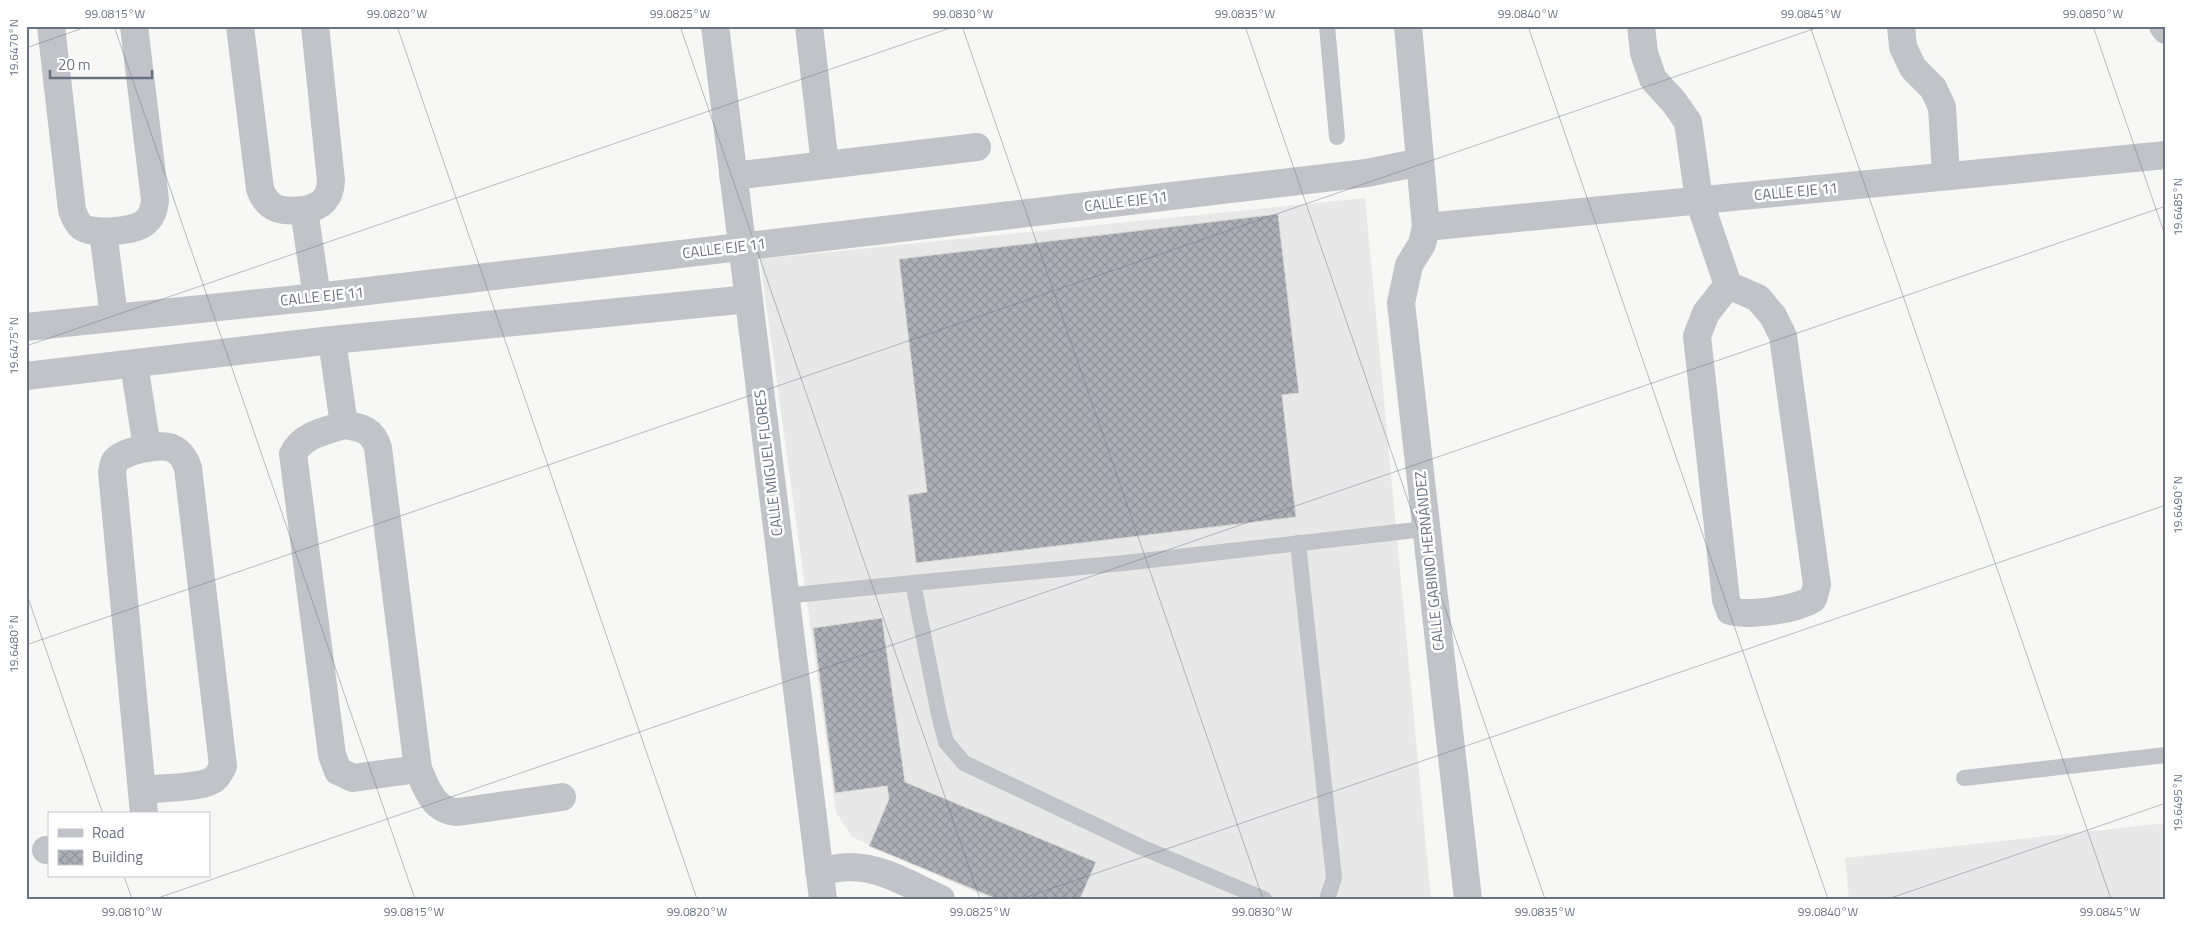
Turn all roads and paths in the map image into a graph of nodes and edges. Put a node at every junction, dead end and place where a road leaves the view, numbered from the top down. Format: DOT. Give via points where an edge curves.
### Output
graph roads {
  1 [pos="50,26"];
  2 [pos="134,26"];
  3 [pos="240,26"];
  4 [pos="315,26"];
  5 [pos="716,26"];
  6 [pos="809,26"];
  7 [pos="1327,26"];
  8 [pos="1408,26"];
  9 [pos="1641,26"];
  10 [pos="1901,26"];
  11 [pos="2163,26"];
  12 [pos="2166,30"];
  13 [pos="1337,137"];
  14 [pos="977,147"];
  15 [pos="2166,155"];
  16 [pos="1420,162"];
  17 [pos="825,165"];
  18 [pos="733,176"];
  19 [pos="1946,176"];
  20 [pos="1699,200"];
  21 [pos="304,210"];
  22 [pos="1426,227"];
  23 [pos="103,232"];
  24 [pos="742,246"];
  25 [pos="1728,285"];
  26 [pos="317,297"];
  27 [pos="749,299"];
  28 [pos="114,317"];
  29 [pos="26,327"];
  30 [pos="332,340"];
  31 [pos="134,364"];
  32 [pos="26,376"];
  33 [pos="344,425"];
  34 [pos="147,448"];
  35 [pos="1425,529"];
  36 [pos="1298,543"];
  37 [pos="913,584"];
  38 [pos="784,596"];
  39 [pos="2166,755"];
  40 [pos="418,769"];
  41 [pos="1964,778"];
  42 [pos="562,797"];
  43 [pos="143,802"];
  44 [pos="819,871"];
  45 [pos="823,899"];
  46 [pos="941,899"];
  47 [pos="1264,899"];
  48 [pos="1327,899"];
  49 [pos="1468,899"];
  1 -- 23 [label="street" via="72,210 82,226 90,231"];
  2 -- 23 [label="street" via="154,210 142,225"];
  3 -- 21 [label="street" via="263,198 278,211"];
  4 -- 21 [label="street" via="332,181 326,199 320,205"];
  5 -- 18 [label="street, CALLE MIGUEL FLORES"];
  6 -- 17 [label="street"];
  7 -- 13 [label="lane"];
  8 -- 16 [label="street"];
  9 -- 20 [label="street" via="1644,53 1653,79 1688,122"];
  10 -- 19 [label="street" via="1903,47 1913,68 1933,88 1942,107"];
  11 -- 12 [label="street"];
  14 -- 17 [label="street"];
  15 -- 19 [label="street, CALLE EJE 11"];
  16 -- 22 [label="street"];
  16 -- 24 [label="street, CALLE EJE 11" via="1367,173"];
  17 -- 18 [label="street"];
  18 -- 24 [label="street, CALLE MIGUEL FLORES"];
  19 -- 20 [label="street, CALLE EJE 11"];
  20 -- 22 [label="street, CALLE EJE 11"];
  20 -- 25 [label="street"];
  21 -- 26 [label="street"];
  22 -- 35 [label="street, CALLE GABINO HERNÁNDEZ" via="1422,244 1409,265 1401,303"];
  23 -- 28 [label="street"];
  24 -- 26 [label="street, CALLE EJE 11"];
  24 -- 27 [label="street, CALLE MIGUEL FLORES"];
  25 -- 25 [label="street" via="1758,298 1773,316 1783,336 1817,585 1813,599 1804,605 1744,614 1730,611 1726,600 1697,336 1706,313"];
  26 -- 28 [label="street, CALLE EJE 11"];
  27 -- 30 [label="street"];
  27 -- 38 [label="street, CALLE MIGUEL FLORES"];
  28 -- 29 [label="street, CALLE EJE 11"];
  30 -- 31 [label="street"];
  30 -- 33 [label="street"];
  31 -- 32 [label="street"];
  31 -- 34 [label="street"];
  33 -- 40 [label="street" via="364,429 371,434 378,448"];
  33 -- 40 [label="street" via="304,439 293,454 332,755 338,771 353,778"];
  34 -- 43 [label="street" via="116,460 112,472"];
  34 -- 43 [label="street" via="170,447 179,452 188,468 223,766 210,782"];
  35 -- 36 [label="lane"];
  35 -- 49 [label="street, CALLE GABINO HERNÁNDEZ"];
  36 -- 37 [label="lane"];
  36 -- 48 [label="lane" via="1334,878"];
  37 -- 38 [label="lane"];
  37 -- 47 [label="lane" via="946,742 964,763 1141,847"];
  38 -- 44 [label="street, CALLE MIGUEL FLORES"];
  39 -- 41 [label="lane"];
  40 -- 42 [label="street" via="436,804 450,812"];
  44 -- 45 [label="street, CALLE MIGUEL FLORES"];
  44 -- 46 [label="street" via="849,867 866,869 886,874"];
}
